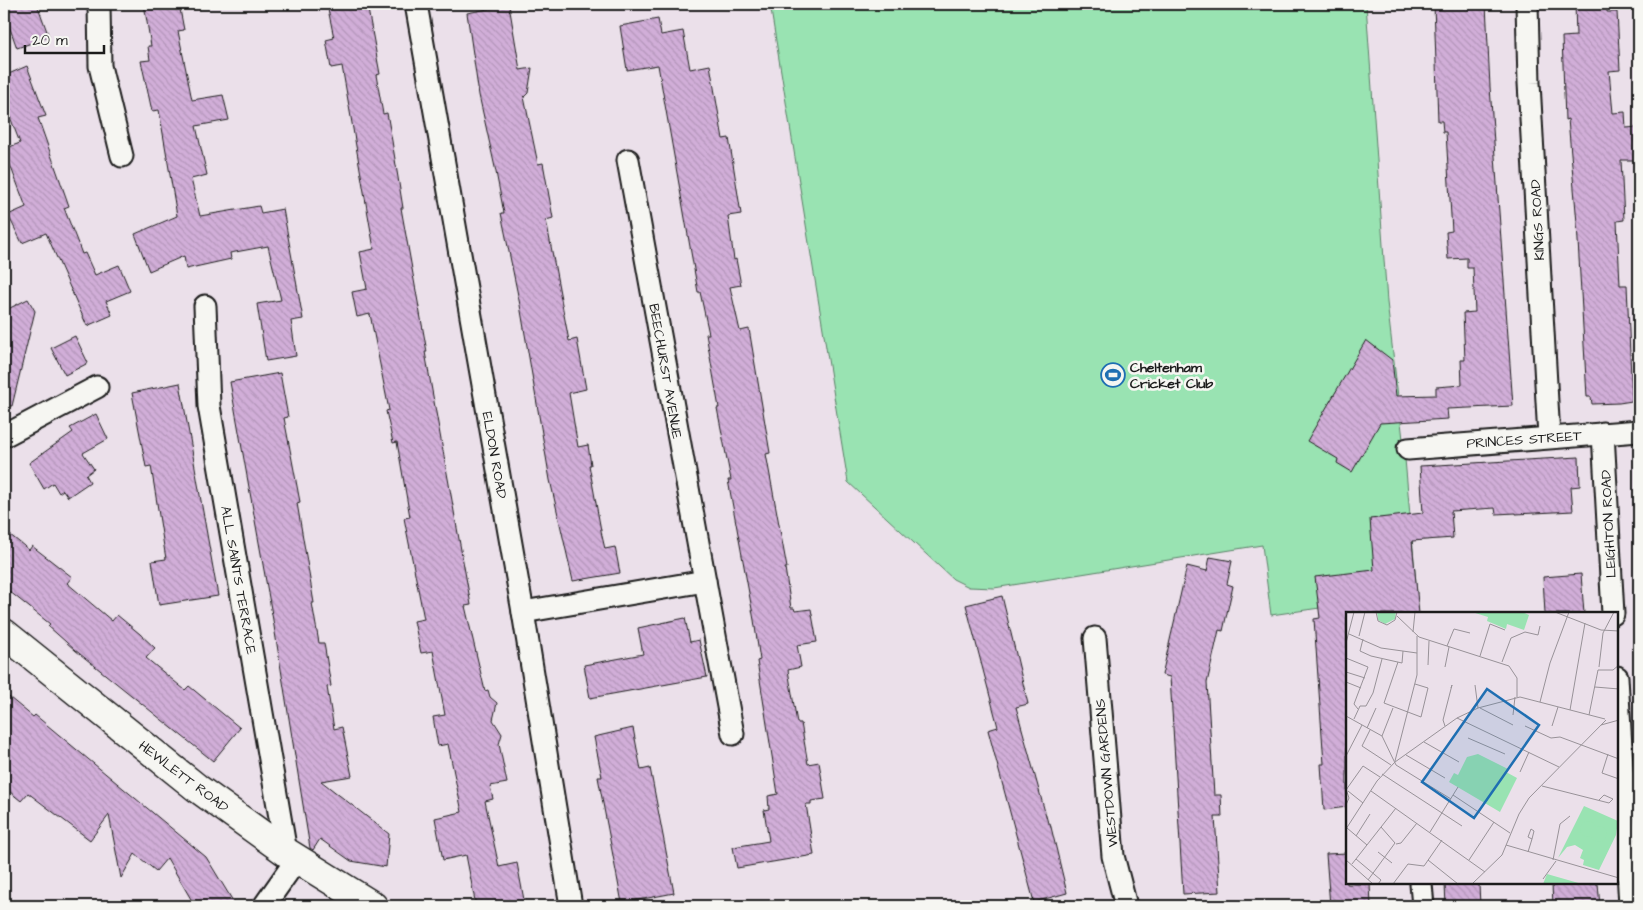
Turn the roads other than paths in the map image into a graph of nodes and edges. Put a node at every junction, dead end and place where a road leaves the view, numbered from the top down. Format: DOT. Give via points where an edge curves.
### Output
graph roads {
  1 [pos="99,4"];
  2 [pos="416,4"];
  3 [pos="1527,4"];
  4 [pos="122,156"];
  5 [pos="628,160"];
  6 [pos="205,306"];
  7 [pos="97,387"];
  8 [pos="1639,431"];
  9 [pos="1603,433"];
  10 [pos="4,436"];
  11 [pos="1549,437"];
  12 [pos="1408,449"];
  13 [pos="705,581"];
  14 [pos="523,612"];
  15 [pos="1613,612"];
  16 [pos="4,632"];
  17 [pos="1095,638"];
  18 [pos="1618,695"];
  19 [pos="733,734"];
  20 [pos="291,856"];
  21 [pos="1422,885"];
  22 [pos="264,906"];
  23 [pos="374,906"];
  24 [pos="571,906"];
  25 [pos="1126,906"];
  26 [pos="1423,906"];
  27 [pos="1630,906"];
  1 -- 4 [label="street" via="100,66"];
  2 -- 14 [label="street, ELDON ROAD"];
  3 -- 11 [label="street, KINGS ROAD"];
  5 -- 13 [label="street, BEECHURST AVENUE"];
  6 -- 20 [label="street, ALL SAINTS TERRACE" via="209,406"];
  7 -- 10 [label="street"];
  8 -- 9 [label="street, PRINCES STREET"];
  9 -- 11 [label="street, PRINCES STREET"];
  9 -- 15 [label="street, LEIGHTON ROAD"];
  11 -- 12 [label="street, PRINCES STREET"];
  13 -- 14 [label="street"];
  13 -- 19 [label="street, BEECHURST AVENUE"];
  14 -- 24 [label="street, ELDON ROAD"];
  16 -- 20 [label="street, HEWLETT ROAD" via="197,788"];
  17 -- 25 [label="street, WESTDOWN GARDENS" via="1113,856"];
  18 -- 27 [label="street"];
  20 -- 22 [label="street"];
  20 -- 23 [label="street, HEWLETT ROAD"];
  21 -- 26 [label="street"];
}
